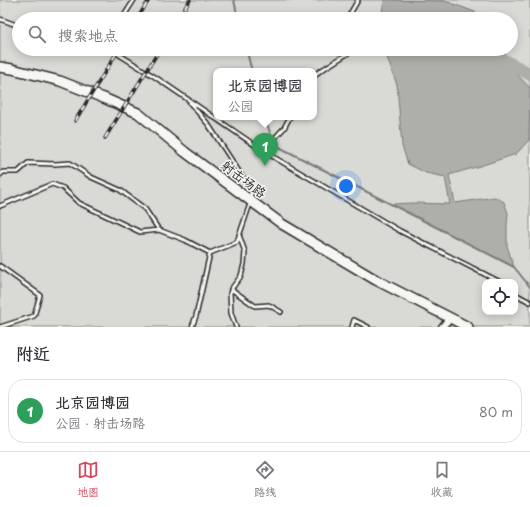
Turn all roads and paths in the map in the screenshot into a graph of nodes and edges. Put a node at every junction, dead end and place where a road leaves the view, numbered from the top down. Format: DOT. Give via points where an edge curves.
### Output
graph roads {
  1 [pos="134,0"];
  2 [pos="358,0"];
  3 [pos="126,12"];
  4 [pos="351,12"];
  5 [pos="0,18"];
  6 [pos="12,23"];
  7 [pos="122,56"];
  8 [pos="344,56"];
  9 [pos="0,67"];
  10 [pos="317,72"];
  11 [pos="187,100"];
  12 [pos="213,118"];
  13 [pos="216,120"];
  14 [pos="288,120"];
  15 [pos="262,151"];
  16 [pos="0,175"];
  17 [pos="251,201"];
  18 [pos="0,206"];
  19 [pos="159,230"];
  20 [pos="239,235"];
  21 [pos="210,253"];
  22 [pos="0,266"];
  23 [pos="494,279"];
  24 [pos="231,289"];
  25 [pos="518,296"];
  26 [pos="530,302"];
  27 [pos="281,312"];
  28 [pos="450,318"];
  29 [pos="0,327"];
  30 [pos="192,327"];
  31 [pos="236,327"];
  32 [pos="352,327"];
  33 [pos="368,327"];
  34 [pos="442,327"];
  35 [pos="468,327"];
  1 -- 3 [label="lane"];
  2 -- 4 [label="lane"];
  5 -- 6 [label="lane"];
  7 -- 11 [label="lane"];
  8 -- 10 [label="lane"];
  9 -- 17 [label="street, 射击场路" via="60,81 138,113"];
  11 -- 12 [label="lane"];
  11 -- 17 [label="lane" via="208,124 251,190"];
  13 -- 15 [label="lane"];
  14 -- 15 [label="lane"];
  15 -- 23 [label="lane" via="400,231"];
  16 -- 19 [label="lane" via="3,172 18,172 28,163 70,163 91,177 120,190 140,205"];
  17 -- 20 [label="lane"];
  17 -- 28 [label="street, 射击场路" via="282,224 376,280"];
  18 -- 19 [label="lane" via="52,184 63,188 79,203 140,232"];
  19 -- 21 [label="lane"];
  20 -- 21 [label="lane" via="237,242"];
  20 -- 24 [label="lane" via="245,252 244,264 241,276"];
  21 -- 30 [label="lane"];
  22 -- 29 [label="lane" via="40,295 34,316"];
  24 -- 27 [label="lane" via="255,306 269,305"];
  24 -- 31 [label="lane" via="230,313"];
  25 -- 26 [label="lane"];
  28 -- 34 [label="street"];
  28 -- 35 [label="street, 射击场路"];
  32 -- 33 [label="lane" via="354,320"];
}
